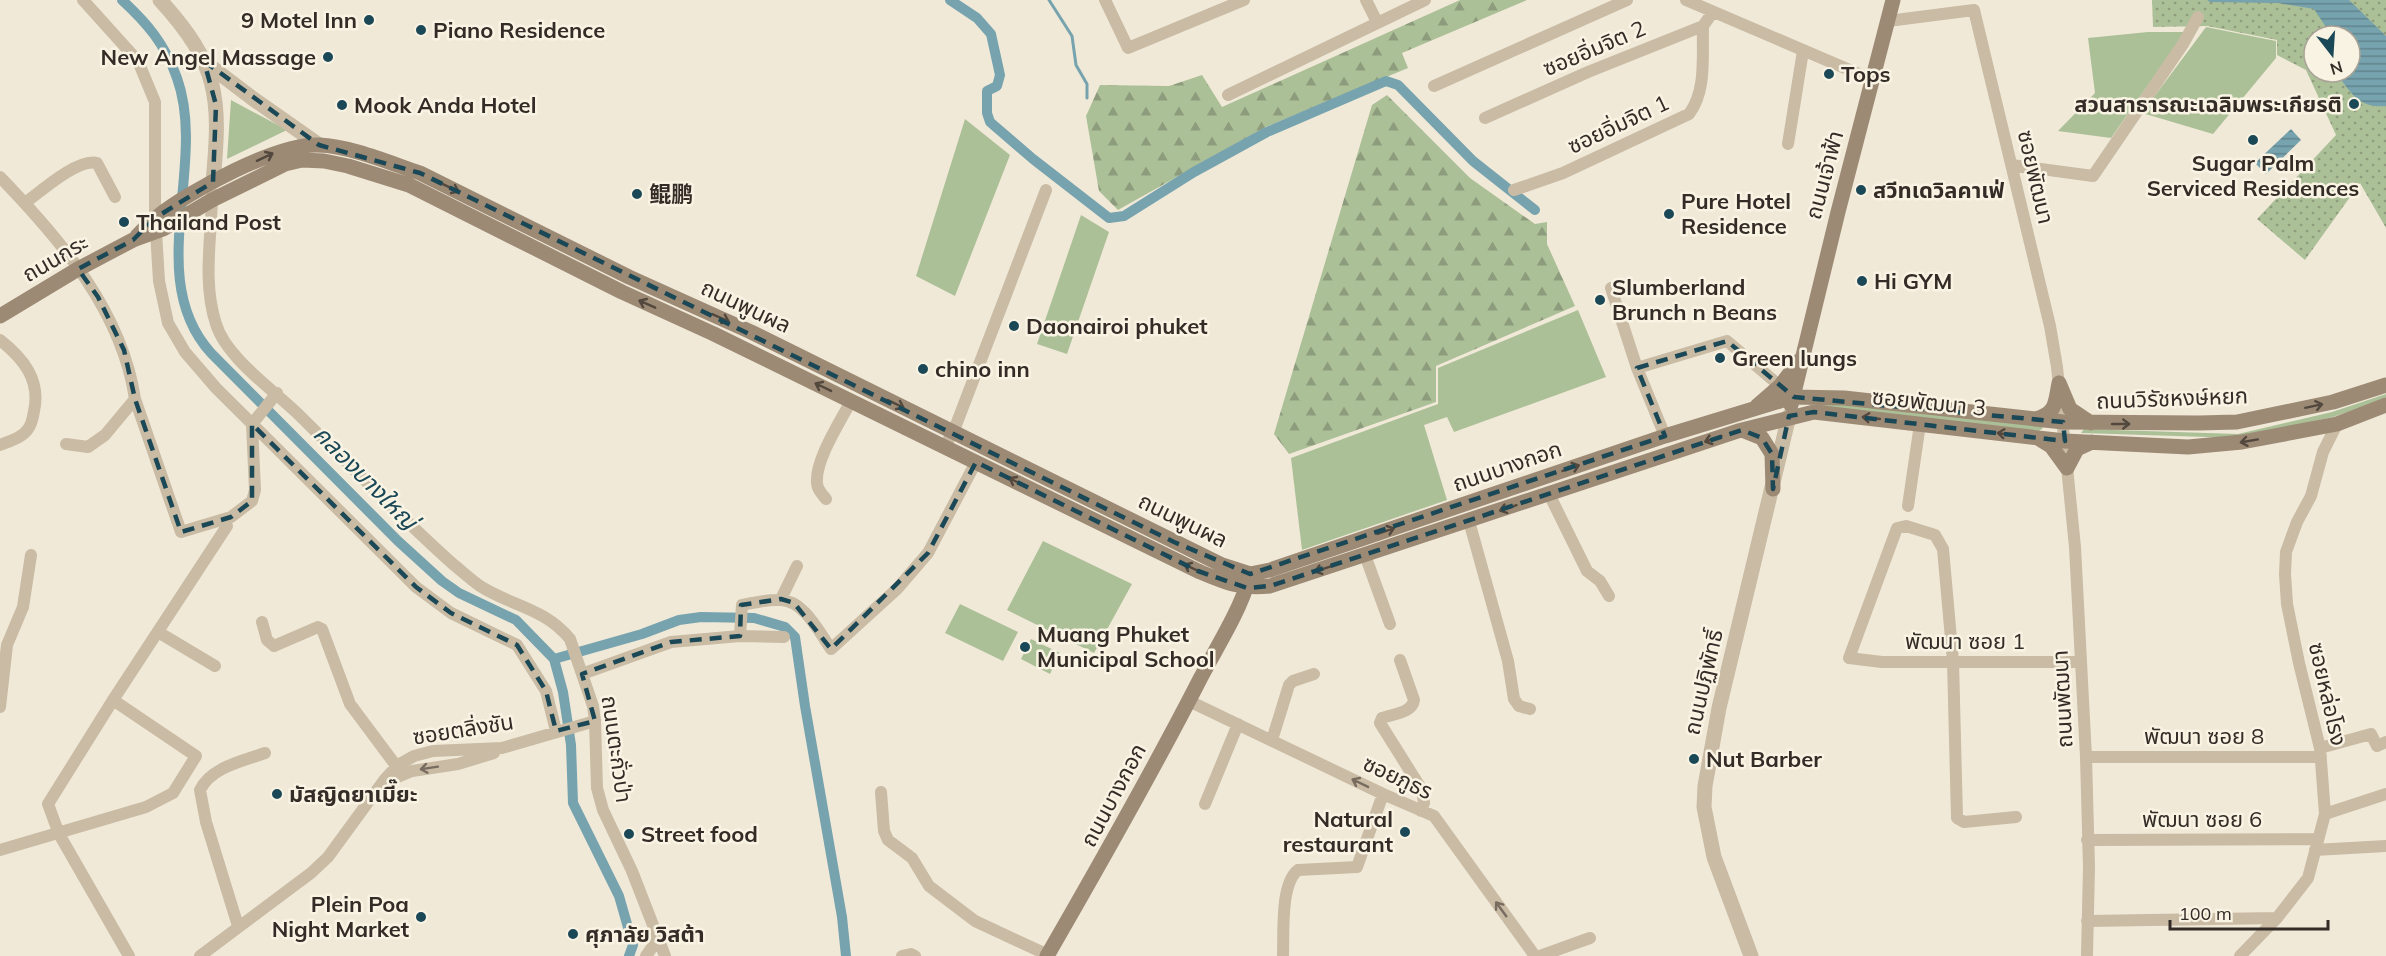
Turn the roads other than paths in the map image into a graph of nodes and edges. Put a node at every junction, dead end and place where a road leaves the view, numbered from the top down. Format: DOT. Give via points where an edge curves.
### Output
graph roads {
  1 [pos="82,0"];
  2 [pos="160,0"];
  3 [pos="1105,0"];
  4 [pos="1244,0"];
  5 [pos="1366,0"];
  6 [pos="1425,0"];
  7 [pos="1627,0"];
  8 [pos="1686,0"];
  9 [pos="1893,0"];
  10 [pos="1713,12"];
  11 [pos="2198,17"];
  12 [pos="1888,21"];
  13 [pos="1377,22"];
  14 [pos="1703,26"];
  15 [pos="1803,51"];
  16 [pos="204,61"];
  17 [pos="1873,80"];
  18 [pos="1434,86"];
  19 [pos="1228,95"];
  20 [pos="1485,118"];
  21 [pos="1788,144"];
  22 [pos="319,145"];
  23 [pos="2012,165"];
  24 [pos="0,177"];
  25 [pos="213,182"];
  26 [pos="1514,189"];
  27 [pos="1046,190"];
  28 [pos="115,197"];
  29 [pos="212,200"];
  30 [pos="25,203"];
  31 [pos="159,223"];
  32 [pos="78,269"];
  33 [pos="1611,288"];
  34 [pos="0,316"];
  35 [pos="0,340"];
  36 [pos="1804,354"];
  37 [pos="1637,368"];
  38 [pos="2059,383"];
  39 [pos="2386,385"];
  40 [pos="1780,386"];
  41 [pos="277,393"];
  42 [pos="1793,397"];
  43 [pos="135,399"];
  44 [pos="851,401"];
  45 [pos="2386,405"];
  46 [pos="1749,411"];
  47 [pos="1789,416"];
  48 [pos="2036,419"];
  49 [pos="2063,422"];
  50 [pos="252,424"];
  51 [pos="1920,424"];
  52 [pos="2092,424"];
  53 [pos="2337,424"];
  54 [pos="1742,430"];
  55 [pos="952,431"];
  56 [pos="1665,436"];
  57 [pos="2035,437"];
  58 [pos="2065,441"];
  59 [pos="2092,442"];
  60 [pos="66,444"];
  61 [pos="0,445"];
  62 [pos="945,447"];
  63 [pos="976,462"];
  64 [pos="2067,468"];
  65 [pos="1773,489"];
  66 [pos="1549,494"];
  67 [pos="826,499"];
  68 [pos="1908,506"];
  69 [pos="1469,521"];
  70 [pos="227,526"];
  71 [pos="32,555"];
  72 [pos="1365,555"];
  73 [pos="796,566"];
  74 [pos="1248,581"];
  75 [pos="1609,596"];
  76 [pos="781,600"];
  77 [pos="262,622"];
  78 [pos="1390,624"];
  79 [pos="740,631"];
  80 [pos="158,632"];
  81 [pos="784,637"];
  82 [pos="1400,660"];
  83 [pos="1953,661"];
  84 [pos="2081,662"];
  85 [pos="215,666"];
  86 [pos="582,674"];
  87 [pos="1314,674"];
  88 [pos="113,700"];
  89 [pos="1189,701"];
  90 [pos="0,707"];
  91 [pos="1530,709"];
  92 [pos="595,721"];
  93 [pos="1238,724"];
  94 [pos="556,731"];
  95 [pos="1272,740"];
  96 [pos="2386,742"];
  97 [pos="265,753"];
  98 [pos="2321,753"];
  99 [pos="2086,757"];
  100 [pos="399,770"];
  101 [pos="881,792"];
  102 [pos="1383,794"];
  103 [pos="2386,794"];
  104 [pos="1205,804"];
  105 [pos="1421,811"];
  106 [pos="2325,814"];
  107 [pos="2016,817"];
  108 [pos="59,834"];
  109 [pos="2087,840"];
  110 [pos="2316,845"];
  111 [pos="2386,846"];
  112 [pos="0,850"];
  113 [pos="2277,918"];
  114 [pos="2087,921"];
  115 [pos="238,926"];
  116 [pos="1590,938"];
  117 [pos="658,939"];
  118 [pos="129,956"];
  119 [pos="200,956"];
  120 [pos="646,956"];
  121 [pos="665,956"];
  122 [pos="902,956"];
  123 [pos="915,956"];
  124 [pos="1048,956"];
  125 [pos="1283,956"];
  126 [pos="1538,956"];
  127 [pos="1750,956"];
  128 [pos="2087,956"];
  129 [pos="2240,956"];
  1 -- 31 [label="street" via="138,61 155,102"];
  2 -- 16 [label="street" via="187,32"];
  3 -- 4 [label="street" via="1128,48"];
  5 -- 13 [label="street"];
  6 -- 13 [label="street"];
  7 -- 18 [label="street"];
  8 -- 10 [label="street"];
  9 -- 12 [label="main road, ถนนเจ้าฟ้า"];
  10 -- 14 [label="street"];
  10 -- 15 [label="street"];
  11 -- 23 [label="street" via="2093,176"];
  12 -- 17 [label="main road, ถนนเจ้าฟ้า"];
  12 -- 23 [label="street, ซอยพัฒนา" via="1974,10"];
  13 -- 19 [label="street"];
  14 -- 20 [label="street, ซอยอิ่มจิต 2"];
  14 -- 26 [label="street, ซอยอิ่มจิต 1" via="1700,93 1689,114 1563,173"];
  15 -- 17 [label="street"];
  15 -- 21 [label="street"];
  16 -- 22 [label="street"];
  16 -- 25 [label="street" via="216,105"];
  17 -- 36 [label="main road, ถนนเจ้าฟ้า"];
  25 -- 22 [label="main road, ถนนพูนผล, one-way" via="286,149"];
  22 -- 55 [label="main road, ถนนพูนผล, one-way" via="420,173"];
  23 -- 38 [label="street, ซอยพัฒนา" via="2050,326"];
  24 -- 30 [label="street"];
  25 -- 29 [label="street, ถนนตะกั่วป่า"];
  25 -- 31 [label="main road, ถนนกระ"];
  27 -- 55 [label="street"];
  28 -- 30 [label="street" via="105,174 97,163 90,161 78,165"];
  29 -- 31 [label="main road, ถนนกระ"];
  29 -- 41 [label="street, ถนนตะกั่วป่า" via="208,271 215,323 230,351"];
  44 -- 29 [label="main road, ถนนพูนผล, one-way" via="385,176 336,163 302,160 285,164"];
  30 -- 32 [label="street"];
  31 -- 32 [label="main road, ถนนกระ"];
  31 -- 50 [label="street" via="159,281 168,323 185,352"];
  32 -- 34 [label="main road, ถนนกระ"];
  32 -- 43 [label="street" via="98,297 124,350"];
  33 -- 37 [label="street"];
  35 -- 61 [label="street" via="28,368 36,394 28,429"];
  36 -- 40 [label="main road"];
  36 -- 42 [label="main road, ถนนเจ้าฟ้า"];
  37 -- 40 [label="street" via="1727,341"];
  37 -- 56 [label="street"];
  38 -- 48 [label="main road" via="2053,410"];
  38 -- 49 [label="street, ซอยพัฒนา"];
  38 -- 52 [label="main road" via="2070,409"];
  52 -- 39 [label="main road, ถนนวิรัชหงษ์หยก, one-way" via="2237,422 2333,402"];
  40 -- 46 [label="main road"];
  41 -- 50 [label="street"];
  41 -- 86 [label="street, ถนนตะกั่วป่า" via="454,565 480,586 539,613 564,632 576,652"];
  42 -- 46 [label="main road, ถนนบางกอก"];
  42 -- 47 [label="main road, ถนนเจ้าฟ้า"];
  42 -- 48 [label="main road, ซอยพัฒนา 3" via="1844,398"];
  43 -- 50 [label="street" via="181,532 231,517 252,501"];
  43 -- 60 [label="street" via="105,435 88,447"];
  44 -- 62 [label="main road, ถนนพูนผล"];
  44 -- 67 [label="street" via="825,448 818,475 818,489"];
  45 -- 53 [label="main road, ถนนวิรัชหงษ์หยก"];
  46 -- 56 [label="main road, ถนนบางกอก"];
  51 -- 47 [label="main road, ซอยพัฒนา 3, one-way" via="1814,412"];
  47 -- 54 [label="main road, ถนนบางกอก"];
  47 -- 65 [label="street, ถนนปฏิพัทธิ์"];
  48 -- 49 [label="main road, ซอยพัฒนา 3"];
  49 -- 52 [label="main road, ถนนวิรัชหงษ์หยก"];
  49 -- 58 [label="street, ซอยพัฒนา"];
  50 -- 94 [label="street" via="416,587 451,613 517,645 546,691"];
  57 -- 51 [label="main road, ซอยพัฒนา 3, one-way"];
  51 -- 68 [label="street"];
  53 -- 59 [label="main road, ถนนวิรัชหงษ์หยก, one-way" via="2242,442 2188,447"];
  53 -- 98 [label="street, ซอยหล่อโรง" via="2286,552 2284,574 2299,663"];
  54 -- 65 [label="main road" via="1762,438 1772,454"];
  54 -- 66 [label="main road, ถนนบางกอก, one-way"];
  55 -- 62 [label="street"];
  55 -- 74 [label="main road, ถนนพูนผล"];
  74 -- 56 [label="main road, ถนนบางกอก, one-way" via="1270,570"];
  57 -- 58 [label="main road, ซอยพัฒนา 3"];
  57 -- 64 [label="main road" via="2051,446"];
  58 -- 59 [label="main road, ถนนวิรัชหงษ์หยก"];
  58 -- 64 [label="street, ถนนพัฒนา"];
  59 -- 64 [label="main road" via="2077,449"];
  62 -- 63 [label="main road, ถนนพูนผล"];
  74 -- 63 [label="main road, ถนนพูนผล, one-way" via="1225,583 1198,572"];
  63 -- 76 [label="street" via="928,553 897,589 831,649 806,614 794,603"];
  64 -- 84 [label="street, ถนนพัฒนา"];
  65 -- 127 [label="street, ถนนปฏิพัทธิ์" via="1719,708 1705,786 1704,807 1714,857"];
  66 -- 69 [label="main road, ถนนบางกอก, one-way"];
  66 -- 75 [label="street" via="1587,571 1600,581"];
  69 -- 72 [label="main road, ถนนบางกอก"];
  69 -- 91 [label="street" via="1508,661 1514,699 1519,706"];
  70 -- 80 [label="street"];
  71 -- 90 [label="street" via="23,607 7,645"];
  72 -- 74 [label="main road, ถนนบางกอก, one-way" via="1270,586"];
  72 -- 78 [label="street"];
  73 -- 76 [label="street"];
  74 -- 89 [label="main road, ถนนบางกอก"];
  76 -- 79 [label="street" via="742,604"];
  77 -- 100 [label="street" via="267,640 274,646 318,627 322,629 350,704"];
  79 -- 81 [label="street"];
  79 -- 86 [label="street" via="671,642"];
  80 -- 85 [label="street"];
  80 -- 88 [label="street"];
  82 -- 105 [label="street" via="1413,706 1382,718 1380,723 1422,790"];
  83 -- 83 [label="street, พัฒนา ซอย 1" via="1882,662 1849,658 1897,528 1906,526 1935,535 1943,549"];
  83 -- 84 [label="street, พัฒนา ซอย 1"];
  83 -- 107 [label="street" via="1957,818 1964,822"];
  84 -- 99 [label="street, ถนนพัฒนา"];
  86 -- 92 [label="street, ถนนตะกั่วป่า"];
  87 -- 95 [label="street" via="1289,685"];
  88 -- 108 [label="street" via="48,804"];
  88 -- 108 [label="street" via="196,756 173,793 146,807"];
  89 -- 93 [label="street, ซอยภูธร"];
  89 -- 124 [label="main road, ถนนบางกอก"];
  92 -- 94 [label="street, ซอยตลิ่งชัน"];
  92 -- 117 [label="street, ถนนตะกั่วป่า" via="597,788 603,810"];
  93 -- 95 [label="street, ซอยภูธร"];
  93 -- 104 [label="street"];
  94 -- 100 [label="street, ซอยตลิ่งชัน" via="502,748 433,751 414,756"];
  102 -- 95 [label="street, ซอยภูธร, one-way"];
  96 -- 98 [label="street, พัฒนา ซอย 8" via="2377,746 2370,734"];
  97 -- 115 [label="street" via="218,771 200,790"];
  98 -- 99 [label="street, พัฒนา ซอย 8"];
  98 -- 106 [label="street, ซอยหล่อโรง"];
  99 -- 109 [label="street, ถนนพัฒนา"];
  100 -- 115 [label="street, ซอยตลิ่งชัน" via="385,779 328,857"];
  101 -- 124 [label="street" via="888,840 912,858 929,886 975,921"];
  102 -- 105 [label="street, ซอยภูธร"];
  102 -- 125 [label="street" via="1357,867 1299,870 1292,877 1286,893"];
  103 -- 106 [label="street"];
  126 -- 105 [label="street, ซอยภูธร, one-way" via="1434,816"];
  106 -- 110 [label="street, ซอยหล่อโรง"];
  108 -- 112 [label="street"];
  108 -- 118 [label="street"];
  109 -- 110 [label="street, พัฒนา ซอย 6"];
  109 -- 114 [label="street, ถนนพัฒนา"];
  110 -- 111 [label="street, พัฒนา ซอย 6"];
  110 -- 113 [label="street, ซอยหล่อโรง" via="2308,878"];
  113 -- 114 [label="street"];
  113 -- 129 [label="street, ซอยหล่อโรง"];
  114 -- 128 [label="street, ถนนพัฒนา"];
  115 -- 119 [label="street, ซอยตลิ่งชัน"];
  116 -- 126 [label="street"];
  117 -- 120 [label="street"];
  117 -- 121 [label="street, ถนนตะกั่วป่า"];
  122 -- 123 [label="street"];
}
